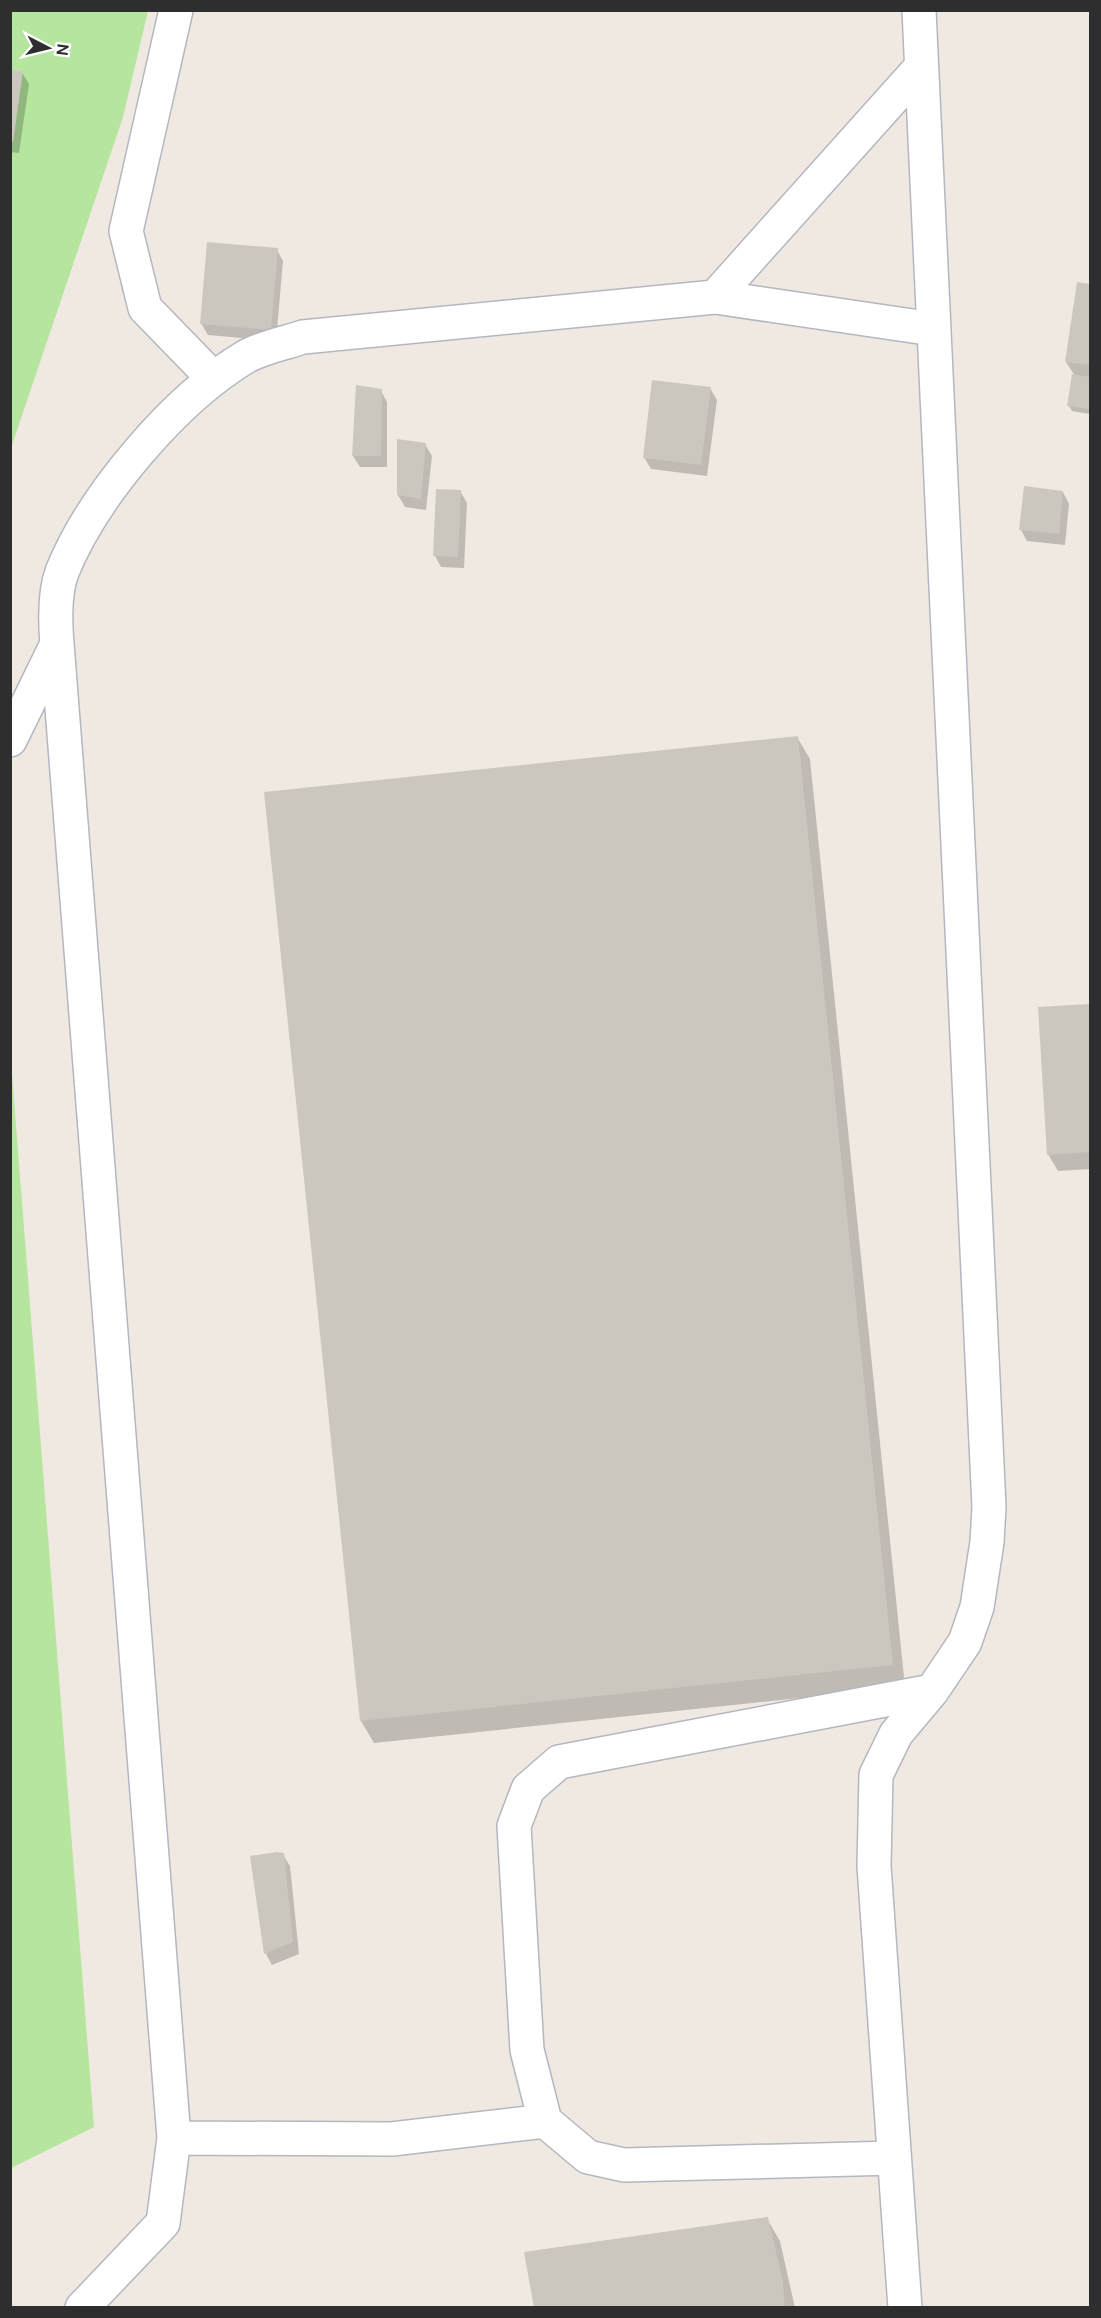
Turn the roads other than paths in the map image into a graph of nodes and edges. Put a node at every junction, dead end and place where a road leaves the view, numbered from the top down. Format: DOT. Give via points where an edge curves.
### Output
graph roads {
  1 [pos="176,10"];
  2 [pos="919,10"];
  3 [pos="921,67"];
  4 [pos="715,297"];
  5 [pos="933,329"];
  6 [pos="213,378"];
  7 [pos="57,644"];
  8 [pos="10,740"];
  9 [pos="932,1691"];
  10 [pos="545,2121"];
  11 [pos="174,2138"];
  12 [pos="894,2158"];
  13 [pos="82,2307"];
  14 [pos="905,2307"];
  1 -- 6 [label="lane" via="126,231 145,308"];
  2 -- 3 [label="lane"];
  3 -- 4 [label="lane"];
  3 -- 5 [label="lane"];
  4 -- 5 [label="lane"];
  4 -- 6 [label="lane" via="303,337 250,354"];
  5 -- 9 [label="lane" via="989,1507 978,1607 965,1642"];
  6 -- 7 [label="lane" via="161,426 95,508 62,573 55,616"];
  7 -- 8 [label="lane"];
  7 -- 11 [label="lane"];
  9 -- 10 [label="lane" via="559,1762 528,1789 514,1826 527,2050"];
  9 -- 12 [label="lane" via="896,1734 876,1775 874,1866"];
  10 -- 11 [label="lane" via="392,2139"];
  10 -- 12 [label="lane" via="588,2157 624,2165"];
  11 -- 13 [label="lane" via="163,2223"];
  12 -- 14 [label="lane"];
}
